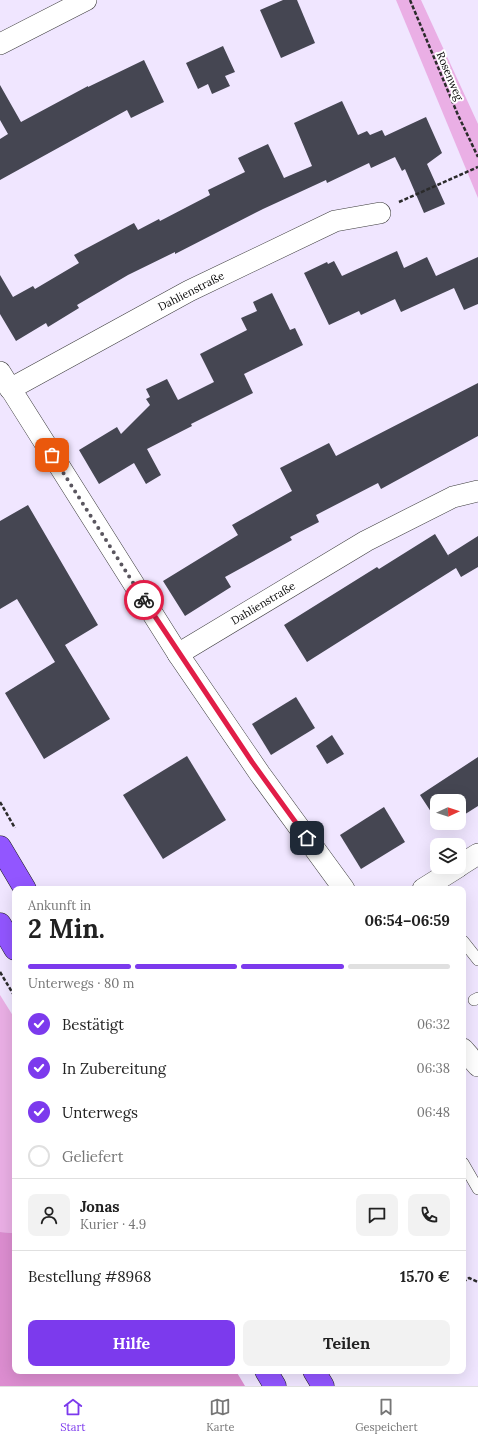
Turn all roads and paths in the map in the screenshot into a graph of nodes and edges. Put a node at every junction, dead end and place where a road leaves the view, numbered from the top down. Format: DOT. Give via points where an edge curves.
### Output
graph roads {
  1 [pos="86,0"];
  2 [pos="410,0"];
  3 [pos="0,44"];
  4 [pos="478,157"];
  5 [pos="478,167"];
  6 [pos="380,213"];
  7 [pos="5,380"];
  8 [pos="478,491"];
  9 [pos="178,654"];
  10 [pos="0,847"];
  11 [pos="478,854"];
  12 [pos="466,862"];
  13 [pos="447,874"];
  14 [pos="23,886"];
  15 [pos="342,886"];
  16 [pos="428,886"];
  17 [pos="0,924"];
  18 [pos="12,944"];
  19 [pos="466,945"];
  20 [pos="478,960"];
  21 [pos="0,972"];
  22 [pos="12,991"];
  23 [pos="466,1052"];
  24 [pos="478,1066"];
  25 [pos="466,1168"];
  26 [pos="478,1189"];
  27 [pos="466,1280"];
  28 [pos="478,1282"];
  29 [pos="268,1374"];
  30 [pos="316,1374"];
  31 [pos="275,1386"];
  32 [pos="323,1386"];
  1 -- 3 [label="street"];
  2 -- 4 [label="path, Rosenweg"];
  5 -- 6 [label="path" via="400,201"];
  6 -- 7 [label="street, Dahlienstraße" via="335,222"];
  7 -- 9 [label="street, Dahlienstraße"];
  8 -- 9 [label="street, Dahlienstraße" via="453,497 366,540"];
  9 -- 15 [label="street, Dahlienstraße" via="260,774"];
  10 -- 14 [label="main road"];
  11 -- 12 [label="street"];
  13 -- 16 [label="street"];
  17 -- 18 [label="main road"];
  19 -- 20 [label="lane"];
  21 -- 22 [label="path"];
  23 -- 24 [label="street"];
  25 -- 26 [label="lane"];
  27 -- 28 [label="path" via="469,1278"];
  29 -- 31 [label="main road"];
  30 -- 32 [label="main road"];
}
